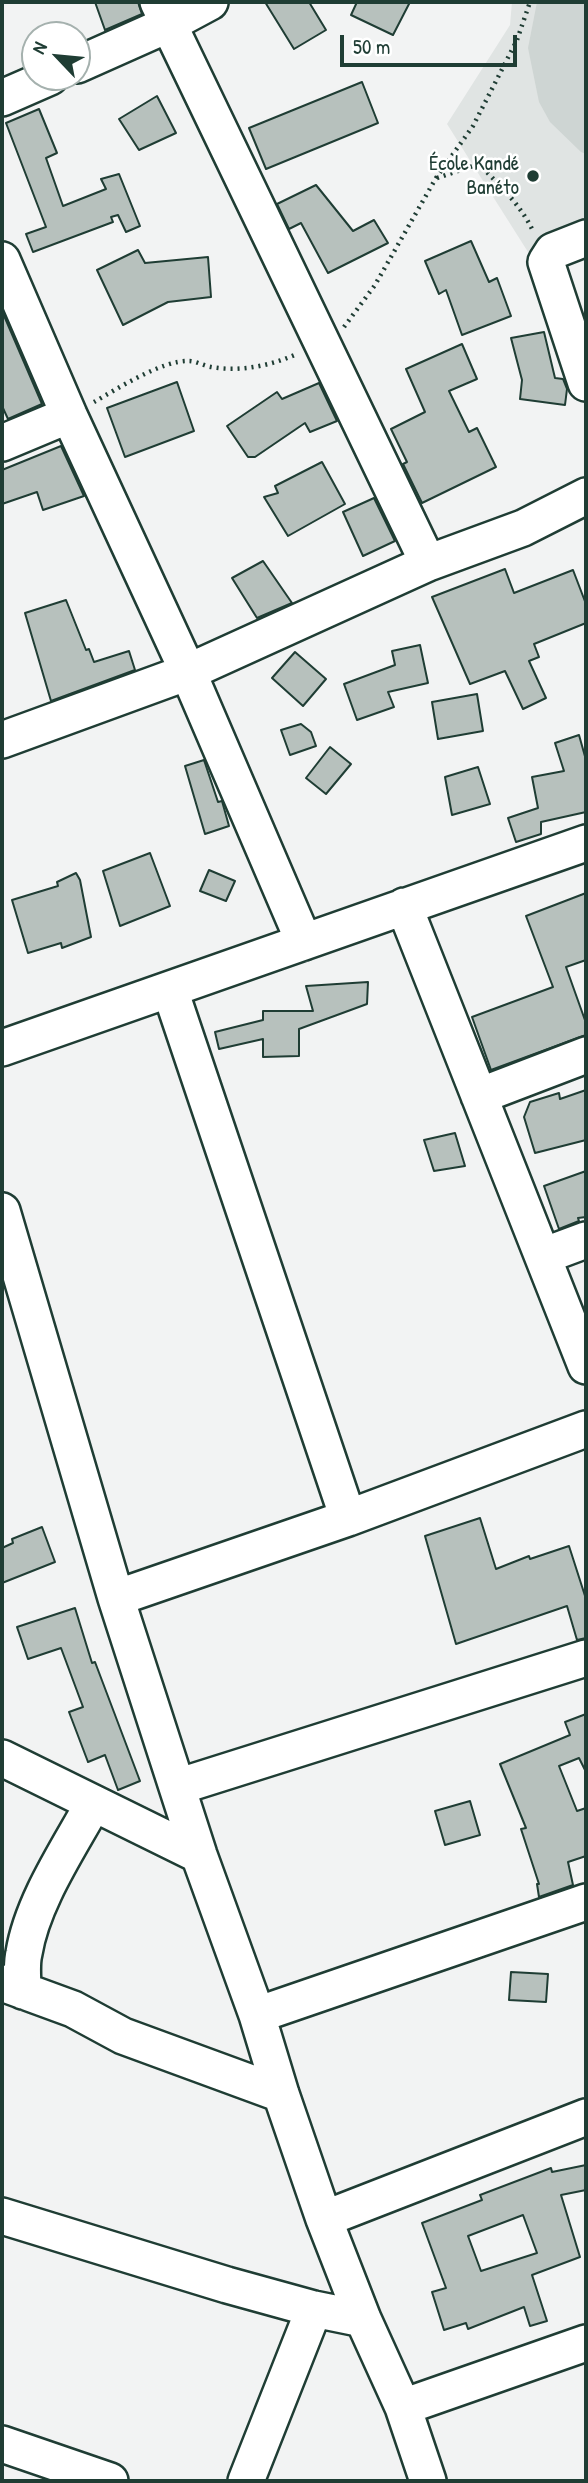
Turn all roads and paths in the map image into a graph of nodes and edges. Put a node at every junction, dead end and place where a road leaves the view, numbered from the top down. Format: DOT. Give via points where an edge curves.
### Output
graph roads {
  1 [pos="211,2"];
  2 [pos="530,2"];
  3 [pos="164,13"];
  4 [pos="91,57"];
  5 [pos="21,90"];
  6 [pos="2,98"];
  7 [pos="436,178"];
  8 [pos="586,237"];
  9 [pos="2,260"];
  10 [pos="546,260"];
  11 [pos="321,343"];
  12 [pos="586,383"];
  13 [pos="69,415"];
  14 [pos="2,443"];
  15 [pos="586,496"];
  16 [pos="429,563"];
  17 [pos="188,672"];
  18 [pos="2,740"];
  19 [pos="586,844"];
  20 [pos="404,906"];
  21 [pos="304,942"];
  22 [pos="170,990"];
  23 [pos="2,1048"];
  24 [pos="586,1055"];
  25 [pos="479,1096"];
  26 [pos="2,1212"];
  27 [pos="586,1240"];
  28 [pos="543,1256"];
  29 [pos="12,1289"];
  30 [pos="586,1366"];
  31 [pos="586,1429"];
  32 [pos="348,1518"];
  33 [pos="116,1598"];
  34 [pos="586,1658"];
  35 [pos="2,1759"];
  36 [pos="177,1787"];
  37 [pos="93,1804"];
  38 [pos="200,1854"];
  39 [pos="586,1902"];
  40 [pos="13,1987"];
  41 [pos="257,2015"];
  42 [pos="281,2094"];
  43 [pos="586,2117"];
  44 [pos="2,2216"];
  45 [pos="324,2219"];
  46 [pos="314,2309"];
  47 [pos="363,2319"];
  48 [pos="586,2343"];
  49 [pos="402,2407"];
  50 [pos="2,2444"];
  51 [pos="110,2481"];
  52 [pos="246,2481"];
  53 [pos="428,2481"];
  1 -- 3 [label="street"];
  2 -- 7 [label="path" via="517,40 473,126"];
  3 -- 4 [label="street"];
  3 -- 11 [label="street"];
  5 -- 6 [label="street"];
  7 -- 10 [label="path" via="479,164 528,220"];
  7 -- 11 [label="path" via="357,312"];
  8 -- 10 [label="street" via="553,251"];
  9 -- 13 [label="street"];
  10 -- 12 [label="street"];
  11 -- 13 [label="path" via="278,363 244,368 189,361 164,366"];
  11 -- 16 [label="street"];
  13 -- 14 [label="street"];
  13 -- 17 [label="street"];
  15 -- 16 [label="street" via="523,527"];
  16 -- 17 [label="street"];
  17 -- 18 [label="street"];
  17 -- 21 [label="street"];
  19 -- 20 [label="street"];
  20 -- 21 [label="street"];
  20 -- 25 [label="street"];
  21 -- 22 [label="street"];
  22 -- 23 [label="street"];
  22 -- 32 [label="street"];
  24 -- 25 [label="street"];
  25 -- 28 [label="street"];
  26 -- 29 [label="street"];
  27 -- 28 [label="street"];
  28 -- 30 [label="street"];
  29 -- 33 [label="street"];
  31 -- 32 [label="street"];
  32 -- 33 [label="street"];
  33 -- 36 [label="street"];
  34 -- 36 [label="street"];
  35 -- 37 [label="street"];
  36 -- 38 [label="street"];
  37 -- 38 [label="street"];
  37 -- 40 [label="street" via="29,1933"];
  38 -- 41 [label="street"];
  39 -- 41 [label="street"];
  40 -- 42 [label="street" via="73,2009 123,2036"];
  41 -- 42 [label="street"];
  42 -- 45 [label="street"];
  43 -- 45 [label="street"];
  44 -- 46 [label="street"];
  45 -- 47 [label="street"];
  46 -- 47 [label="street"];
  46 -- 52 [label="street"];
  47 -- 49 [label="street"];
  48 -- 49 [label="street"];
  49 -- 53 [label="street"];
  50 -- 51 [label="street"];
}
